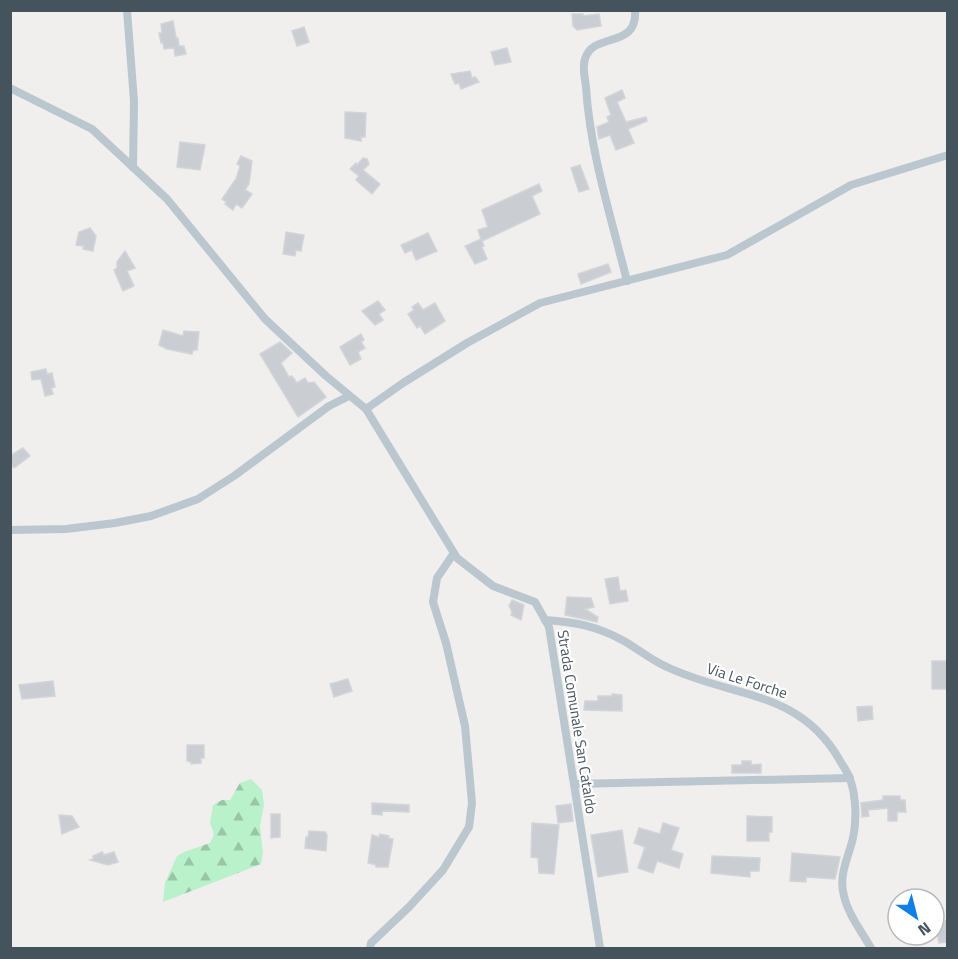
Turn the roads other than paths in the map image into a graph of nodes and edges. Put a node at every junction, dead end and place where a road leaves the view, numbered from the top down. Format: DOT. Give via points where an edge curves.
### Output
graph roads {
  1 [pos="127,10"];
  2 [pos="635,10"];
  3 [pos="10,88"];
  4 [pos="948,154"];
  5 [pos="133,167"];
  6 [pos="627,281"];
  7 [pos="349,396"];
  8 [pos="366,409"];
  9 [pos="10,530"];
  10 [pos="454,553"];
  11 [pos="545,620"];
  12 [pos="850,778"];
  13 [pos="574,784"];
  14 [pos="370,948"];
  15 [pos="600,948"];
  16 [pos="870,948"];
  1 -- 5 [label="street" via="134,102"];
  2 -- 6 [label="street" via="636,22 630,33 591,48 584,60 588,118"];
  3 -- 5 [label="street, Strada Comunale San Cataldo" via="92,129"];
  4 -- 6 [label="street" via="851,185 727,255"];
  5 -- 7 [label="street, Strada Comunale San Cataldo" via="167,199 266,319"];
  6 -- 8 [label="street" via="540,303 458,349"];
  7 -- 8 [label="street, Strada Comunale San Cataldo"];
  7 -- 9 [label="street" via="329,406 198,499 151,516 115,523"];
  8 -- 10 [label="street, Strada Comunale San Cataldo"];
  10 -- 11 [label="street, Strada Comunale San Cataldo" via="493,586 535,602"];
  10 -- 14 [label="street" via="437,578 433,602 465,726 472,802 469,827 443,870"];
  11 -- 12 [label="street, Via Le Forche" via="600,629 665,667 782,705 828,740"];
  11 -- 13 [label="street, Strada Comunale San Cataldo"];
  12 -- 13 [label="street"];
  12 -- 16 [label="street, Via Le Forche" via="855,819 843,895"];
  13 -- 15 [label="street, Strada Comunale San Cataldo"];
}
